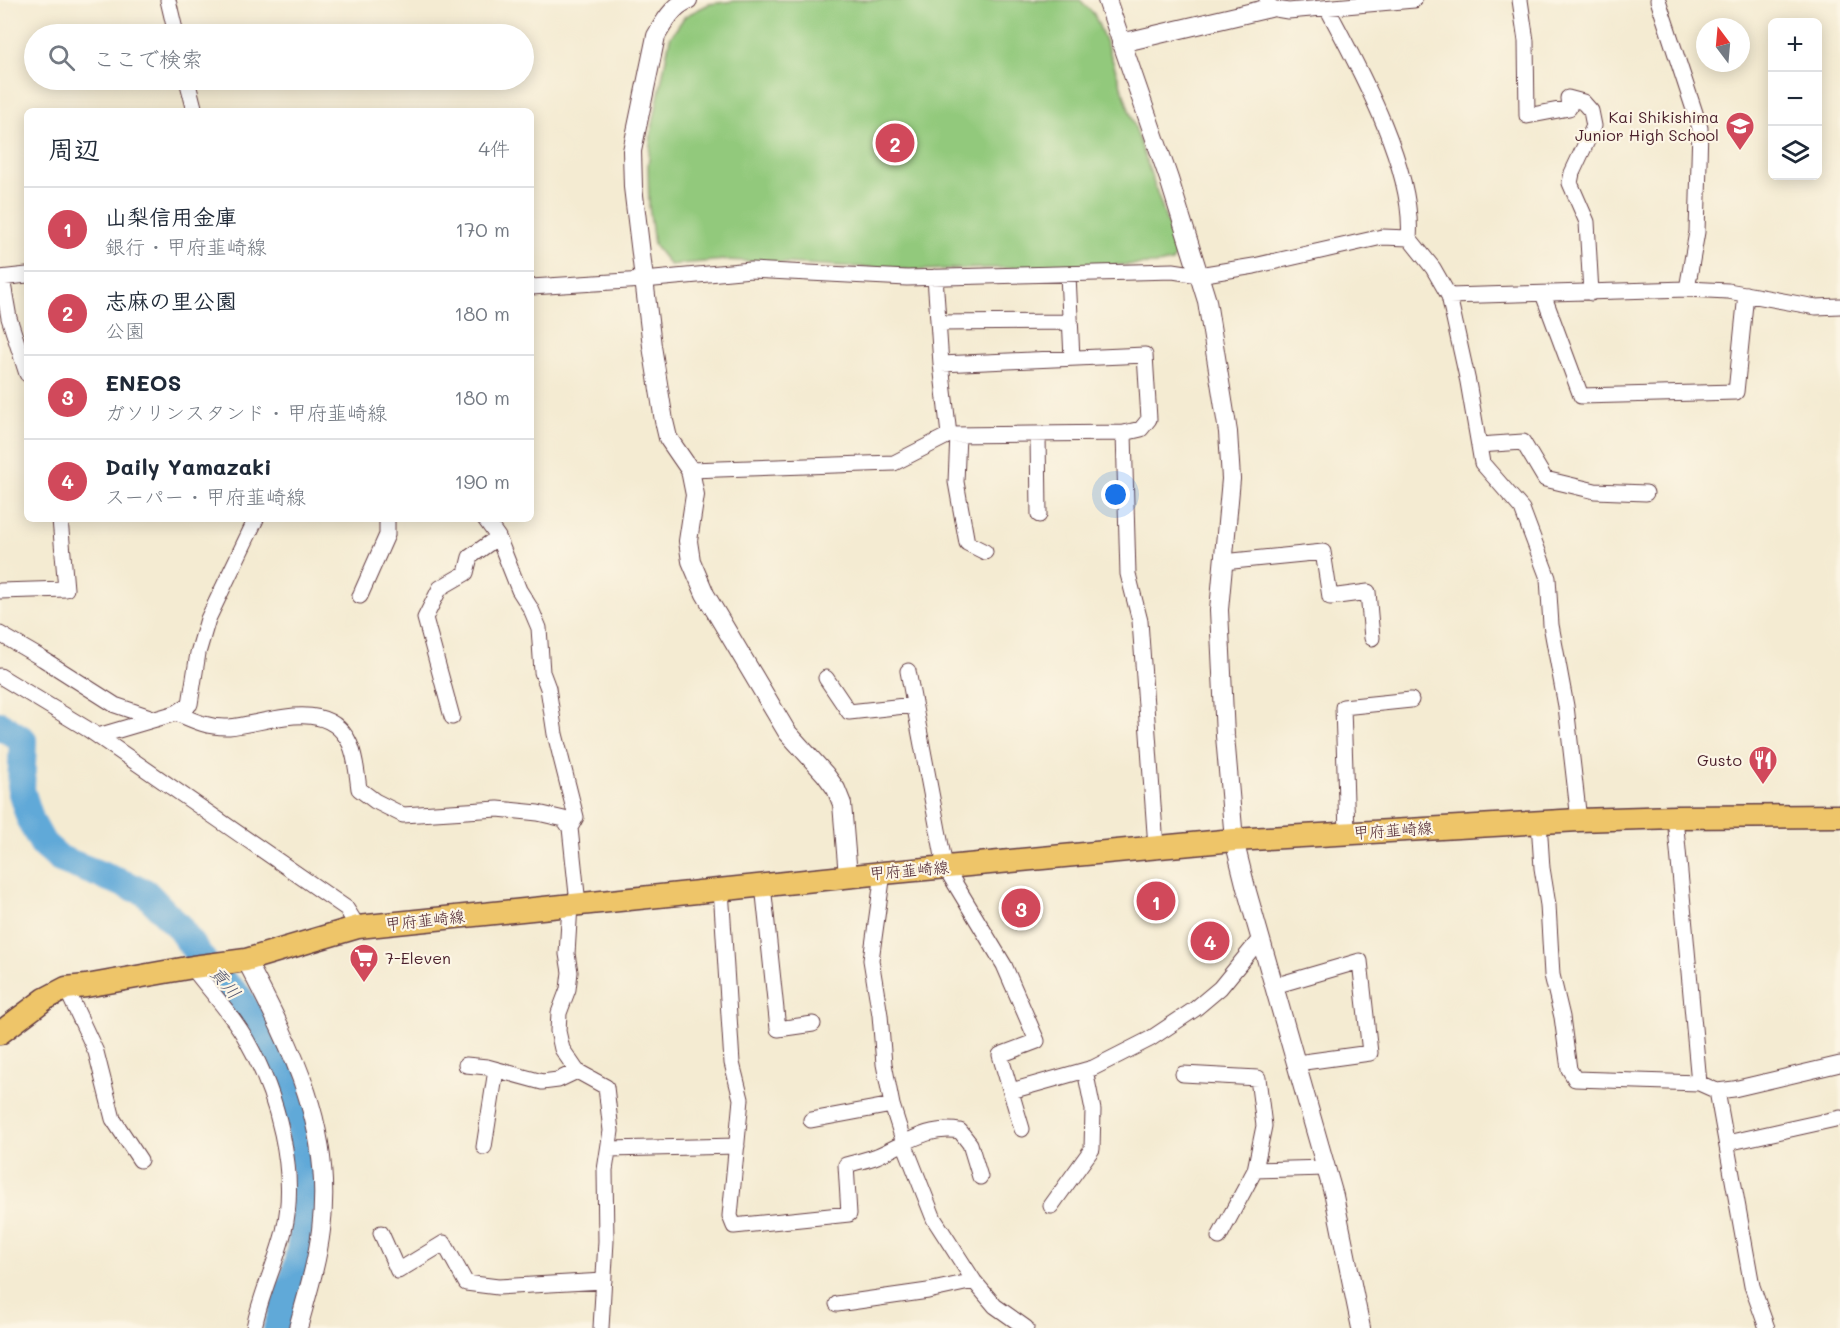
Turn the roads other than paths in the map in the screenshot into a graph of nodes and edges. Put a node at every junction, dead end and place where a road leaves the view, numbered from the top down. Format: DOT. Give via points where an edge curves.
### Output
graph roads {
  1 [pos="168,0"];
  2 [pos="687,0"];
  3 [pos="1107,0"];
  4 [pos="1414,0"];
  5 [pos="1520,0"];
  6 [pos="1658,0"];
  7 [pos="1268,4"];
  8 [pos="1327,8"];
  9 [pos="174,24"];
  10 [pos="1121,43"];
  11 [pos="190,90"];
  12 [pos="194,108"];
  13 [pos="1409,238"];
  14 [pos="1199,274"];
  15 [pos="24,275"];
  16 [pos="1068,275"];
  17 [pos="935,277"];
  18 [pos="1,278"];
  19 [pos="644,280"];
  20 [pos="534,287"];
  21 [pos="1687,289"];
  22 [pos="1591,292"];
  23 [pos="1543,294"];
  24 [pos="1746,294"];
  25 [pos="1449,296"];
  26 [pos="1840,306"];
  27 [pos="1070,322"];
  28 [pos="938,323"];
  29 [pos="1072,358"];
  30 [pos="941,364"];
  31 [pos="24,365"];
  32 [pos="1124,433"];
  33 [pos="1038,434"];
  34 [pos="954,435"];
  35 [pos="1479,445"];
  36 [pos="690,470"];
  37 [pos="1646,493"];
  38 [pos="1039,515"];
  39 [pos="60,522"];
  40 [pos="255,522"];
  41 [pos="387,522"];
  42 [pos="487,522"];
  43 [pos="498,537"];
  44 [pos="985,552"];
  45 [pos="1223,562"];
  46 [pos="0,591"];
  47 [pos="360,596"];
  48 [pos="0,634"];
  49 [pos="1372,638"];
  50 [pos="908,672"];
  51 [pos="0,676"];
  52 [pos="825,678"];
  53 [pos="1411,700"];
  54 [pos="914,705"];
  55 [pos="176,713"];
  56 [pos="452,717"];
  57 [pos="156,719"];
  58 [pos="98,736"];
  59 [pos="1840,816"];
  60 [pos="1675,817"];
  61 [pos="1579,820"];
  62 [pos="1539,822"];
  63 [pos="570,828"];
  64 [pos="1347,833"];
  65 [pos="1234,840"];
  66 [pos="1156,847"];
  67 [pos="945,867"];
  68 [pos="883,873"];
  69 [pos="849,876"];
  70 [pos="763,885"];
  71 [pos="721,890"];
  72 [pos="574,904"];
  73 [pos="358,927"];
  74 [pos="1260,939"];
  75 [pos="246,960"];
  76 [pos="192,967"];
  77 [pos="1274,986"];
  78 [pos="66,988"];
  79 [pos="813,1024"];
  80 [pos="0,1033"];
  81 [pos="1297,1063"];
  82 [pos="1840,1064"];
  83 [pos="466,1065"];
  84 [pos="496,1070"];
  85 [pos="1085,1070"];
  86 [pos="577,1071"];
  87 [pos="1183,1074"];
  88 [pos="1699,1083"];
  89 [pos="1717,1090"];
  90 [pos="1011,1091"];
  91 [pos="892,1105"];
  92 [pos="1840,1118"];
  93 [pos="811,1120"];
  94 [pos="1022,1129"];
  95 [pos="904,1143"];
  96 [pos="1726,1143"];
  97 [pos="737,1146"];
  98 [pos="484,1147"];
  99 [pos="609,1149"];
  100 [pos="140,1160"];
  101 [pos="1326,1168"];
  102 [pos="1255,1170"];
  103 [pos="980,1177"];
  104 [pos="1051,1206"];
  105 [pos="381,1233"];
  106 [pos="1219,1237"];
  107 [pos="604,1281"];
  108 [pos="974,1281"];
  109 [pos="837,1304"];
  110 [pos="254,1328"];
  111 [pos="298,1328"];
  112 [pos="601,1328"];
  113 [pos="1026,1328"];
  114 [pos="1361,1328"];
  115 [pos="1767,1328"];
  1 -- 9 [label="street"];
  2 -- 19 [label="street" via="666,19 656,36 632,151"];
  3 -- 10 [label="street"];
  4 -- 8 [label="street"];
  5 -- 22 [label="street" via="1526,41 1527,116 1569,108 1568,98 1583,102 1591,111 1594,126 1570,183 1587,222"];
  6 -- 21 [label="street" via="1700,128 1697,232"];
  7 -- 8 [label="street" via="1288,11"];
  7 -- 10 [label="street"];
  8 -- 13 [label="street" via="1371,95 1394,155 1405,192"];
  10 -- 14 [label="street"];
  11 -- 12 [label="street"];
  13 -- 14 [label="street" via="1382,237 1254,266"];
  13 -- 25 [label="street"];
  14 -- 16 [label="street" via="1173,271"];
  14 -- 45 [label="street" via="1228,432 1231,479"];
  15 -- 18 [label="street"];
  16 -- 17 [label="street"];
  16 -- 27 [label="street"];
  17 -- 19 [label="street" via="751,270"];
  17 -- 28 [label="street"];
  18 -- 31 [label="street"];
  19 -- 20 [label="street"];
  19 -- 36 [label="street" via="668,438"];
  21 -- 22 [label="street"];
  21 -- 24 [label="street"];
  22 -- 23 [label="street"];
  23 -- 24 [label="street" via="1581,396 1736,392"];
  23 -- 25 [label="street"];
  24 -- 26 [label="street" via="1816,308"];
  25 -- 35 [label="street"];
  27 -- 28 [label="street"];
  27 -- 29 [label="street"];
  28 -- 30 [label="street"];
  29 -- 30 [label="street"];
  29 -- 32 [label="street" via="1145,355 1149,419 1141,429"];
  30 -- 34 [label="street"];
  32 -- 33 [label="street"];
  32 -- 66 [label="street" via="1128,574 1140,621"];
  33 -- 34 [label="street"];
  33 -- 38 [label="street"];
  34 -- 36 [label="street" via="894,463"];
  34 -- 44 [label="street" via="956,482 966,543"];
  35 -- 37 [label="street" via="1523,442 1545,479 1595,491"];
  35 -- 61 [label="street" via="1482,464 1522,509 1548,578"];
  36 -- 69 [label="street" via="696,495 688,541 691,561 705,594 787,732 836,789 842,804"];
  39 -- 46 [label="street" via="66,589"];
  40 -- 55 [label="street" via="208,619 190,704"];
  41 -- 47 [label="street" via="387,535"];
  42 -- 43 [label="street"];
  43 -- 56 [label="street" via="470,557 466,573 440,588 425,618"];
  43 -- 63 [label="street" via="539,628 542,672 576,817"];
  45 -- 49 [label="street" via="1323,552 1330,597 1368,592"];
  45 -- 65 [label="street" via="1219,621"];
  48 -- 57 [label="street" via="115,705"];
  50 -- 54 [label="street"];
  51 -- 58 [label="street"];
  52 -- 54 [label="street" via="849,712"];
  53 -- 64 [label="street" via="1343,707"];
  54 -- 67 [label="street"];
  55 -- 57 [label="street"];
  55 -- 63 [label="street" via="202,725 228,727 301,715 322,717 340,728 351,746 359,789 403,815 498,808 564,819"];
  57 -- 58 [label="street"];
  58 -- 73 [label="street" via="346,908"];
  59 -- 60 [label="main road, 甲府韮崎線"];
  60 -- 61 [label="main road, 甲府韮崎線"];
  60 -- 88 [label="street"];
  61 -- 62 [label="main road, 甲府韮崎線"];
  62 -- 64 [label="main road, 甲府韮崎線"];
  62 -- 88 [label="street" via="1552,975 1569,1069 1575,1079"];
  63 -- 72 [label="street"];
  64 -- 65 [label="main road, 甲府韮崎線"];
  65 -- 66 [label="main road, 甲府韮崎線"];
  65 -- 74 [label="street"];
  66 -- 67 [label="main road, 甲府韮崎線"];
  67 -- 68 [label="main road, 甲府韮崎線"];
  67 -- 90 [label="street" via="1004,965 1037,1041 1000,1055"];
  68 -- 69 [label="main road, 甲府韮崎線"];
  68 -- 91 [label="street" via="871,960"];
  69 -- 70 [label="main road, 甲府韮崎線"];
  70 -- 71 [label="main road, 甲府韮崎線"];
  70 -- 79 [label="street" via="778,1029"];
  71 -- 72 [label="main road, 甲府韮崎線"];
  71 -- 97 [label="street" via="732,1063 741,1099"];
  72 -- 73 [label="main road, 甲府韮崎線"];
  72 -- 86 [label="street" via="567,954 570,972 558,1031 562,1049"];
  73 -- 75 [label="main road, 甲府韮崎線"];
  74 -- 77 [label="street"];
  74 -- 85 [label="street" via="1220,988 1195,1009 1150,1039"];
  75 -- 76 [label="main road, 甲府韮崎線"];
  75 -- 111 [label="street" via="302,1075 321,1158 321,1228"];
  76 -- 78 [label="main road, 甲府韮崎線"];
  76 -- 110 [label="street" via="246,1039 263,1072 284,1146 288,1176 284,1232"];
  77 -- 81 [label="street"];
  77 -- 81 [label="street" via="1360,960 1370,1053"];
  78 -- 80 [label="main road, 甲府韮崎線"];
  78 -- 100 [label="street" via="96,1052 113,1119"];
  81 -- 101 [label="street"];
  82 -- 89 [label="street"];
  83 -- 84 [label="street"];
  84 -- 86 [label="street" via="542,1082"];
  84 -- 98 [label="street"];
  85 -- 90 [label="street"];
  85 -- 104 [label="street" via="1093,1110 1092,1149"];
  86 -- 99 [label="street" via="606,1087"];
  87 -- 102 [label="street" via="1258,1078 1264,1126"];
  88 -- 89 [label="street"];
  89 -- 96 [label="street"];
  90 -- 94 [label="street"];
  91 -- 93 [label="street"];
  91 -- 95 [label="street"];
  92 -- 96 [label="street"];
  95 -- 97 [label="street" via="846,1166 849,1214 734,1226 730,1216"];
  95 -- 103 [label="street" via="927,1132 960,1131 970,1144"];
  95 -- 108 [label="street" via="934,1219"];
  96 -- 115 [label="street" via="1752,1286"];
  97 -- 99 [label="street"];
  99 -- 107 [label="street" via="605,1170"];
  101 -- 102 [label="street"];
  101 -- 114 [label="street"];
  102 -- 106 [label="street"];
  105 -- 107 [label="street" via="398,1271 444,1243 466,1283 498,1287"];
  107 -- 112 [label="street"];
  108 -- 109 [label="street"];
  108 -- 113 [label="street" via="995,1306"];
}
